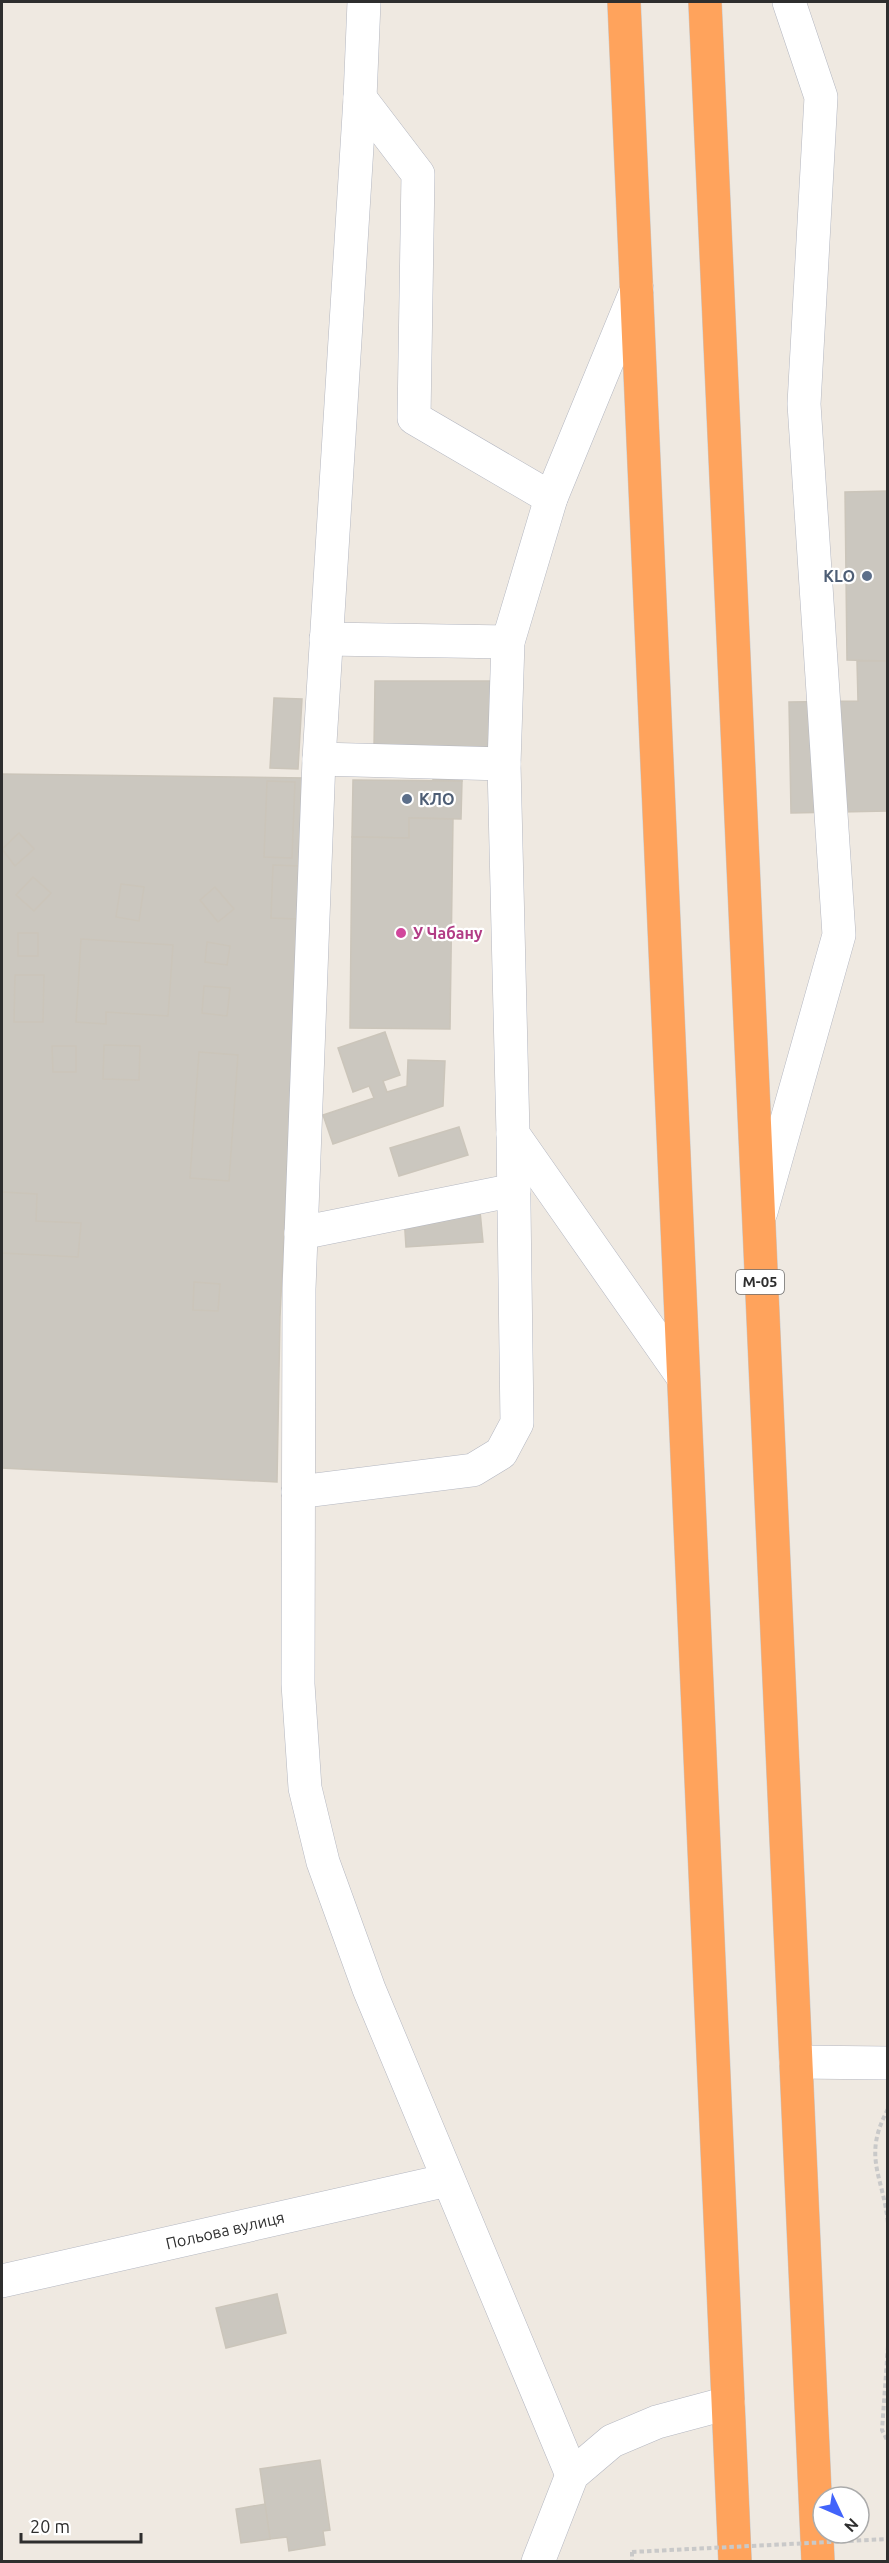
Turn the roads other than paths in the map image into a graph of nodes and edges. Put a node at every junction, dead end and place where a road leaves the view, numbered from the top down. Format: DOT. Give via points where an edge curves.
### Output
graph roads {
  1 [pos="364,2"];
  2 [pos="624,2"];
  3 [pos="705,2"];
  4 [pos="789,2"];
  5 [pos="360,98"];
  6 [pos="637,289"];
  7 [pos="551,498"];
  8 [pos="326,639"];
  9 [pos="508,642"];
  10 [pos="319,759"];
  11 [pos="504,764"];
  12 [pos="513,1134"];
  13 [pos="514,1190"];
  14 [pos="758,1222"];
  15 [pos="302,1233"];
  16 [pos="684,1377"];
  17 [pos="298,1492"];
  18 [pos="796,2062"];
  19 [pos="888,2063"];
  20 [pos="448,2180"];
  21 [pos="2,2281"];
  22 [pos="728,2403"];
  23 [pos="572,2475"];
  24 [pos="538,2562"];
  25 [pos="735,2562"];
  26 [pos="818,2562"];
  1 -- 5 [label="street"];
  2 -- 6 [label="highway"];
  3 -- 14 [label="highway, М-05"];
  4 -- 14 [label="street" via="821,97 804,404 838,935"];
  5 -- 7 [label="street" via="418,174 414,418"];
  5 -- 8 [label="street"];
  6 -- 7 [label="street"];
  6 -- 16 [label="highway"];
  7 -- 9 [label="street"];
  8 -- 9 [label="street"];
  8 -- 10 [label="street"];
  9 -- 11 [label="street"];
  10 -- 11 [label="street"];
  10 -- 15 [label="street"];
  11 -- 12 [label="street"];
  12 -- 13 [label="street"];
  12 -- 16 [label="street"];
  13 -- 15 [label="street"];
  13 -- 17 [label="street" via="517,1423 501,1453 473,1470"];
  14 -- 18 [label="highway, М-05"];
  15 -- 17 [label="street"];
  16 -- 22 [label="highway"];
  17 -- 20 [label="street" via="298,1684 305,1788 323,1862 369,1989"];
  18 -- 19 [label="street"];
  18 -- 26 [label="highway, М-05"];
  20 -- 21 [label="street, Польова вулиця"];
  20 -- 23 [label="street"];
  22 -- 23 [label="street" via="657,2422 612,2441"];
  22 -- 25 [label="highway"];
  23 -- 24 [label="street"];
}
